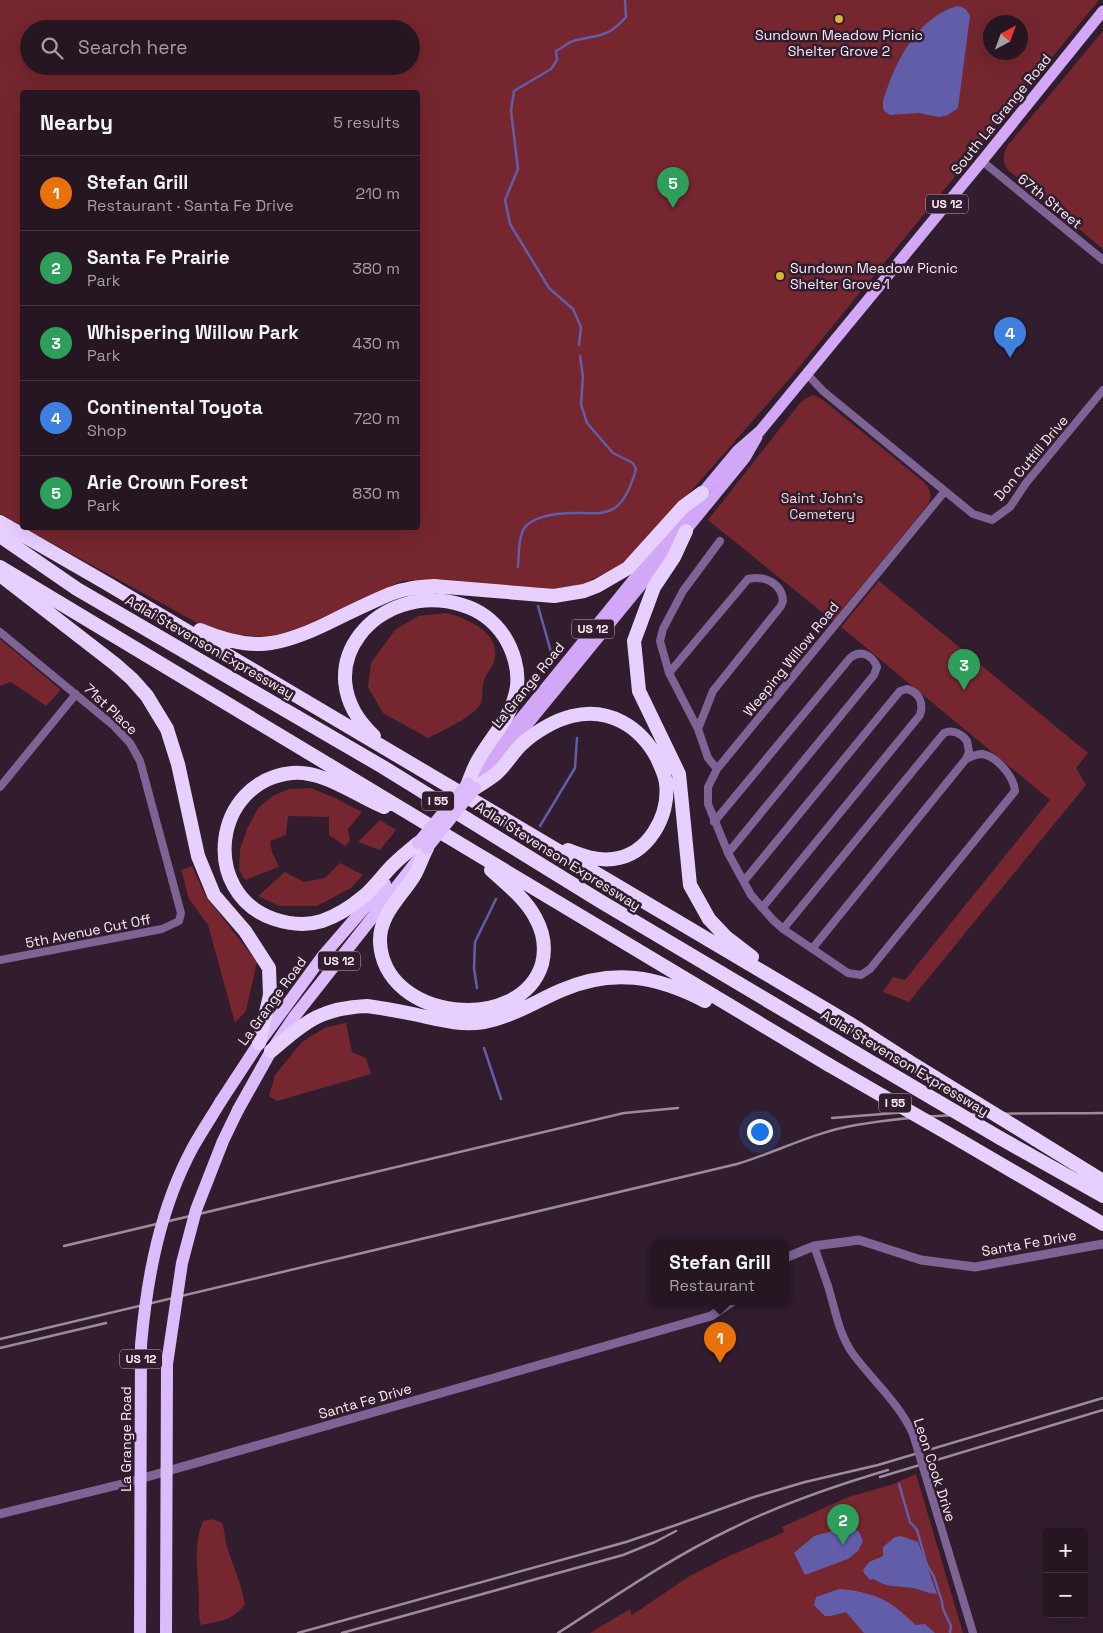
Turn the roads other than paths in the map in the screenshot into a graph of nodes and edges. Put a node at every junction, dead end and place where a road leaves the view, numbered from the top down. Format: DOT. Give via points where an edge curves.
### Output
graph roads {
  1 [pos="1103,11"];
  2 [pos="982,161"];
  3 [pos="1103,260"];
  4 [pos="807,374"];
  5 [pos="1103,390"];
  6 [pos="760,431"];
  7 [pos="946,491"];
  8 [pos="702,493"];
  9 [pos="0,522"];
  10 [pos="686,531"];
  11 [pos="0,536"];
  12 [pos="720,541"];
  13 [pos="0,567"];
  14 [pos="0,575"];
  15 [pos="106,583"];
  16 [pos="0,632"];
  17 [pos="670,673"];
  18 [pos="76,694"];
  19 [pos="698,729"];
  20 [pos="966,759"];
  21 [pos="413,765"];
  22 [pos="487,767"];
  23 [pos="717,769"];
  24 [pos="472,786"];
  25 [pos="0,787"];
  26 [pos="414,815"];
  27 [pos="500,818"];
  28 [pos="714,822"];
  29 [pos="422,846"];
  30 [pos="462,846"];
  31 [pos="728,854"];
  32 [pos="404,869"];
  33 [pos="744,881"];
  34 [pos="762,908"];
  35 [pos="179,921"];
  36 [pos="783,929"];
  37 [pos="812,949"];
  38 [pos="0,960"];
  39 [pos="849,1023"];
  40 [pos="259,1043"];
  41 [pos="271,1051"];
  42 [pos="810,1054"];
  43 [pos="1103,1181"];
  44 [pos="1103,1196"];
  45 [pos="1098,1220"];
  46 [pos="1103,1244"];
  47 [pos="814,1246"];
  48 [pos="789,1256"];
  49 [pos="728,1305"];
  50 [pos="0,1514"];
  51 [pos="140,1633"];
  52 [pos="166,1633"];
  53 [pos="973,1633"];
  1 -- 2 [label="main road, South La Grange Road / US 12"];
  2 -- 3 [label="street, 67th Street"];
  2 -- 4 [label="main road, South La Grange Road / US 12"];
  4 -- 6 [label="main road, La Grange Road / US 12"];
  4 -- 7 [label="street"];
  5 -- 7 [label="street, Don Cuttill Drive" via="1010,507 992,520 973,514"];
  6 -- 8 [label="main road, La Grange Road / US 12" via="737,451"];
  6 -- 10 [label="main road, La Grange Road / US 12" via="745,458"];
  7 -- 23 [label="street, Weeping Willow Road"];
  8 -- 15 [label="highway" via="683,507 628,568 584,591 554,596 434,586 403,589 305,634 280,642 230,642"];
  8 -- 22 [label="main road, La Grange Road / US 12"];
  9 -- 15 [label="highway"];
  10 -- 22 [label="main road, La Grange Road / US 12"];
  10 -- 39 [label="highway" via="654,587 634,641 639,691 679,774 690,884 709,919 726,937 834,1009"];
  11 -- 44 [label="highway, Adlai Stevenson Expressway / I 55, bridge" via="77,589 383,767 600,902"];
  12 -- 17 [label="street" via="683,591 663,628 660,641"];
  13 -- 26 [label="highway, I 55"];
  14 -- 40 [label="highway" via="115,664 157,710 178,764 198,856 214,895 245,931 269,968 270,995"];
  15 -- 21 [label="highway"];
  16 -- 18 [label="street, 71st Place"];
  17 -- 19 [label="street"];
  17 -- 19 [label="street" via="748,579 769,579 782,593 781,606 713,691"];
  18 -- 25 [label="street"];
  18 -- 35 [label="street, 71st Place" via="114,726 130,743 140,761 180,904 182,913"];
  19 -- 23 [label="street" via="708,758"];
  20 -- 36 [label="street" via="969,746 964,736 948,731 941,736"];
  20 -- 37 [label="street"];
  20 -- 37 [label="street, Weeping Willow Road" via="984,754 995,760 1011,776 1015,792 870,969 861,975 848,973"];
  21 -- 22 [label="highway" via="375,738 359,720 346,695 344,674 353,646 376,619 395,608 436,600 478,612 496,626 513,654 518,684 513,706"];
  21 -- 27 [label="highway"];
  22 -- 24 [label="highway"];
  22 -- 24 [label="highway"];
  22 -- 27 [label="highway" via="545,728 571,716 589,714 618,718 640,734 652,748 666,781 664,810 657,828 636,850 623,857 594,859 582,856"];
  23 -- 28 [label="street, Weeping Willow Road" via="708,787 708,804"];
  24 -- 29 [label="highway, bridge"];
  26 -- 30 [label="highway, I 55"];
  26 -- 32 [label="highway" via="381,806 313,775 293,773 256,785 242,798 233,812 223,844 229,876 238,892 250,906 284,923 303,924 336,915"];
  27 -- 39 [label="highway"];
  28 -- 31 [label="street, Weeping Willow Road"];
  28 -- 31 [label="street" via="850,658 861,653 871,658 877,666 874,676"];
  29 -- 32 [label="highway"];
  29 -- 32 [label="highway"];
  30 -- 32 [label="highway" via="512,888 526,903 540,928 544,947 540,968 531,985 507,1002 474,1009 454,1009 418,1000 396,982 384,962 380,942 383,924"];
  30 -- 42 [label="highway, I 55"];
  31 -- 33 [label="street, Weeping Willow Road"];
  32 -- 40 [label="highway, La Grange Road / US 12" via="322,957"];
  32 -- 41 [label="highway, La Grange Road / US 12"];
  33 -- 34 [label="street, Weeping Willow Road"];
  33 -- 34 [label="street" via="900,691 915,692 921,702 920,714"];
  34 -- 36 [label="street, Weeping Willow Road"];
  35 -- 38 [label="street, 5th Avenue Cut Off" via="162,929"];
  36 -- 37 [label="street, Weeping Willow Road"];
  39 -- 43 [label="highway, bridge"];
  40 -- 51 [label="highway, La Grange Road / US 12, bridge" via="193,1147 174,1189 151,1265 141,1345"];
  41 -- 42 [label="highway" via="307,1023 335,1009 367,1006 464,1024 508,1015 588,981 631,977 680,988"];
  41 -- 52 [label="highway, La Grange Road / US 12, bridge" via="223,1141 196,1210 182,1263 167,1364"];
  42 -- 45 [label="highway, I 55, bridge"];
  46 -- 47 [label="street, Santa Fe Drive" via="975,1267 921,1260 859,1240"];
  47 -- 48 [label="street, Santa Fe Drive"];
  47 -- 53 [label="street, Leon Cook Drive, bridge" via="846,1341 898,1408 913,1434"];
  49 -- 50 [label="street, Santa Fe Drive" via="711,1316 122,1484"];
}
